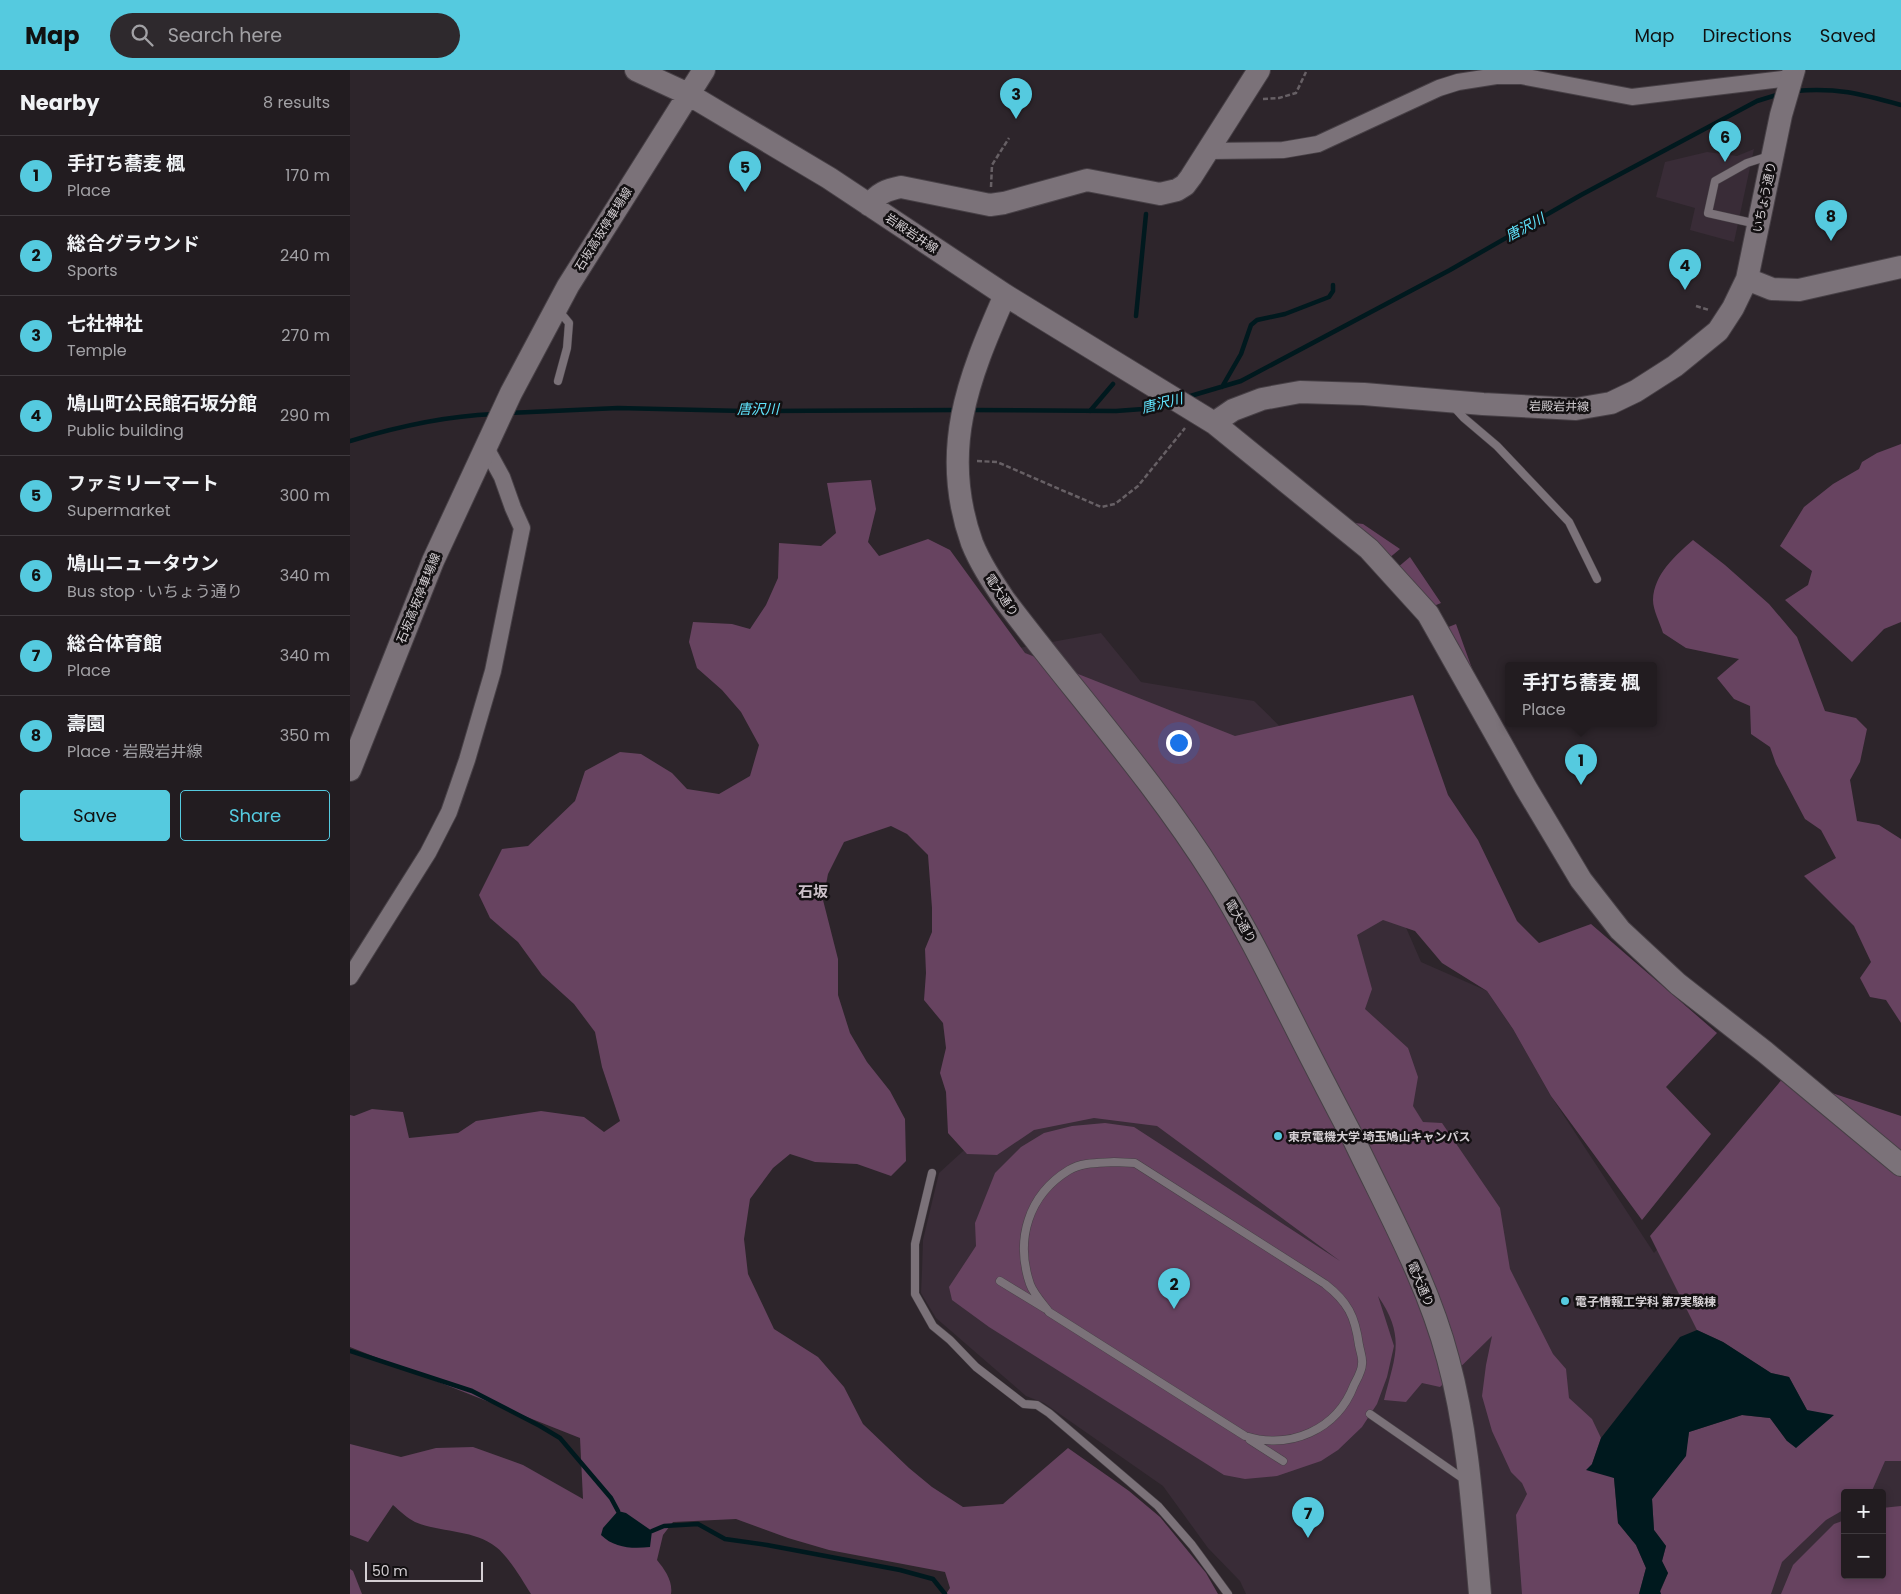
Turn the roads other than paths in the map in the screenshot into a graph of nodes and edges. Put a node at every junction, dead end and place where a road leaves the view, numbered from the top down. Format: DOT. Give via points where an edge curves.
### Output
graph roads {
  1 [pos="636,70"];
  2 [pos="704,70"];
  3 [pos="1259,70"];
  4 [pos="1792,74"];
  5 [pos="688,94"];
  6 [pos="1209,151"];
  7 [pos="1773,154"];
  8 [pos="870,205"];
  9 [pos="1759,224"];
  10 [pos="1901,267"];
  11 [pos="1747,279"];
  12 [pos="1006,295"];
  13 [pos="556,308"];
  14 [pos="558,381"];
  15 [pos="1449,401"];
  16 [pos="1207,419"];
  17 [pos="489,437"];
  18 [pos="1596,579"];
  19 [pos="350,770"];
  20 [pos="350,977"];
  21 [pos="1901,1164"];
  22 [pos="932,1173"];
  23 [pos="1000,1281"];
  24 [pos="1049,1312"];
  25 [pos="1370,1414"];
  26 [pos="1245,1436"];
  27 [pos="1283,1461"];
  28 [pos="1471,1484"];
  29 [pos="1228,1594"];
  30 [pos="1480,1594"];
  1 -- 5 [label="street, 岩殿岩井線"];
  2 -- 5 [label="street"];
  3 -- 6 [label="street"];
  4 -- 6 [label="street" via="1632,97 1521,76 1496,76 1439,88 1318,144 1283,150"];
  4 -- 7 [label="street, いちょう通り"];
  5 -- 8 [label="street, 岩殿岩井線"];
  5 -- 13 [label="street, 石坂高坂停車場線"];
  6 -- 8 [label="street" via="1185,185 1160,194 1086,180 990,206 901,187 886,190"];
  7 -- 9 [label="street, いちょう通り"];
  7 -- 9 [label="lane" via="1747,163 1715,181 1708,213"];
  8 -- 12 [label="street, 岩殿岩井線"];
  9 -- 11 [label="street, いちょう通り"];
  10 -- 11 [label="street" via="1799,290 1772,289"];
  11 -- 15 [label="street, 岩殿岩井線" via="1718,331 1675,366 1623,398 1576,408"];
  12 -- 16 [label="street, 岩殿岩井線"];
  12 -- 28 [label="street, 電大通り" via="968,388 960,428 958,465 962,508 973,544 986,572 1020,621 1140,772 1214,877 1252,938 1418,1273 1441,1332 1457,1394"];
  13 -- 14 [label="lane" via="569,324 567,348"];
  13 -- 17 [label="street, 石坂高坂停車場線"];
  15 -- 16 [label="street, 岩殿岩井線" via="1300,392 1262,399"];
  15 -- 18 [label="lane" via="1569,522"];
  16 -- 21 [label="street, 岩殿岩井線" via="1369,549 1428,614 1576,872 1620,930 1678,984"];
  17 -- 19 [label="street, 石坂高坂停車場線" via="433,561"];
  17 -- 20 [label="street" via="522,528 492,671 449,812 428,853"];
  22 -- 29 [label="lane" via="915,1244 915,1294 933,1326 1005,1391 1024,1404 1036,1405 1049,1413 1158,1506"];
  23 -- 24 [label="lane"];
  24 -- 26 [label="lane"];
  24 -- 26 [label="lane" via="1030,1285 1023,1249 1031,1209 1069,1170 1089,1163 1135,1163 1325,1284 1341,1297 1356,1324 1362,1364 1348,1402 1326,1425 1305,1435 1274,1441"];
  25 -- 28 [label="lane"];
  26 -- 27 [label="lane"];
  28 -- 30 [label="street, 電大通り"];
}
